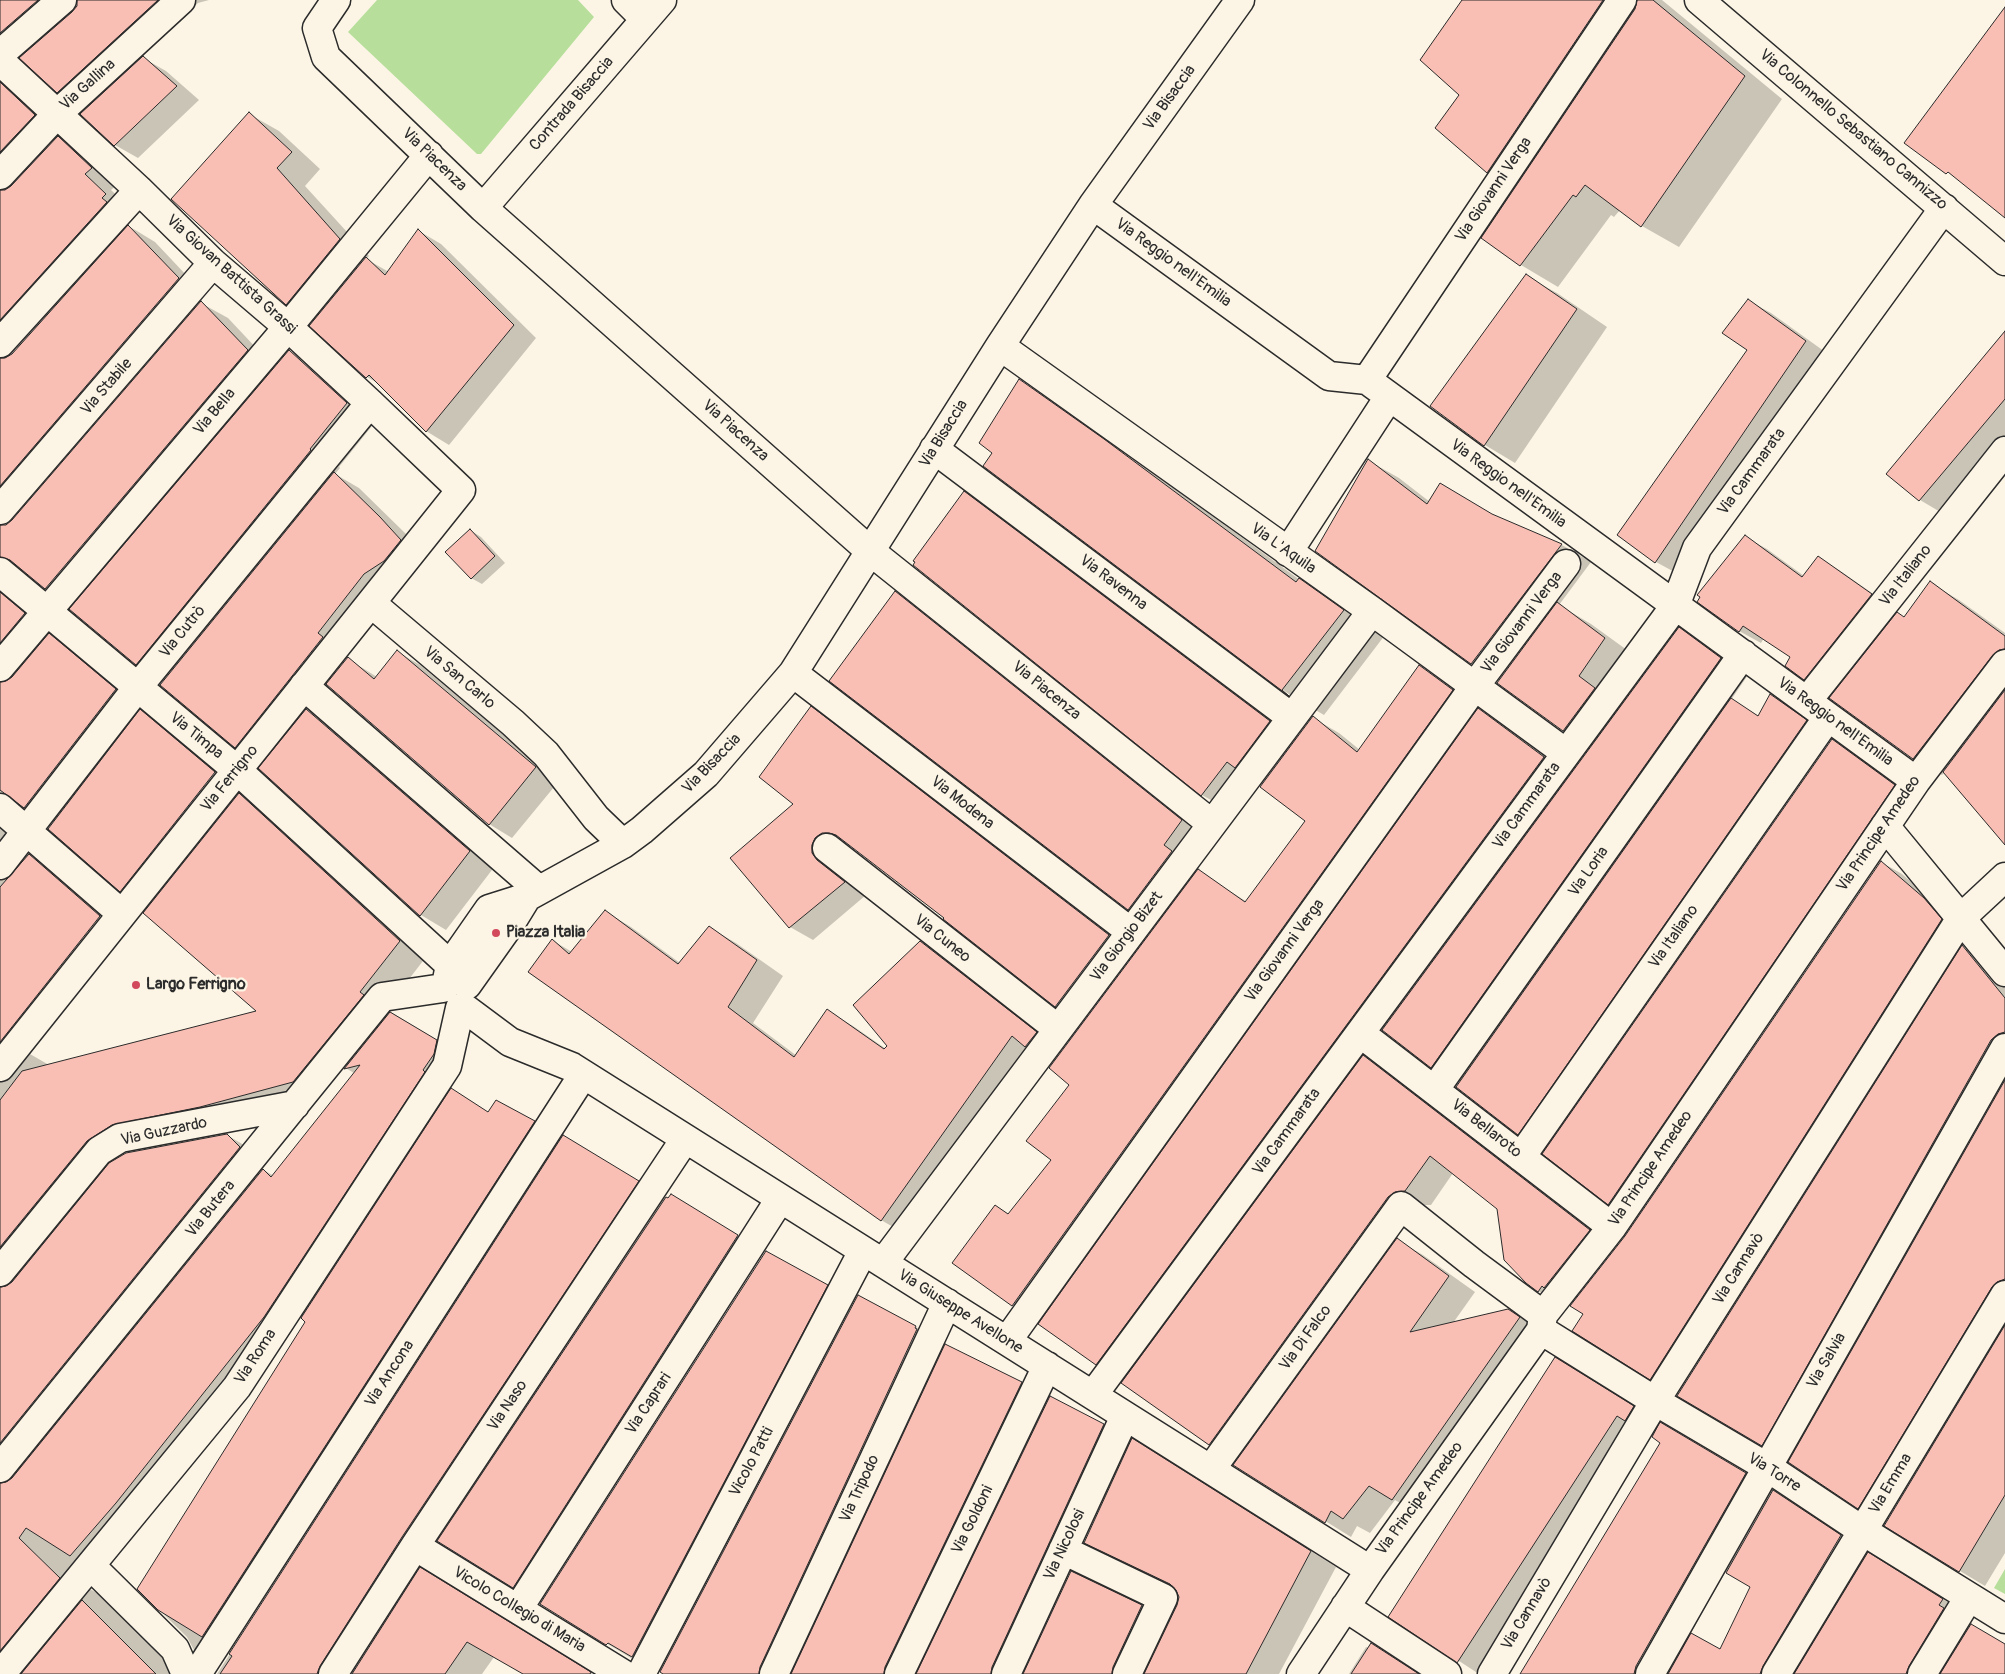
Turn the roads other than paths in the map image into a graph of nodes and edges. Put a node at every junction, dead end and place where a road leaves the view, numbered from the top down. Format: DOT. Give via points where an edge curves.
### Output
graph roads {
  1 [pos="62,0"];
  2 [pos="181,0"];
  3 [pos="336,0"];
  4 [pos="626,0"];
  5 [pos="1240,0"];
  6 [pos="1622,0"];
  7 [pos="1699,0"];
  8 [pos="654,10"];
  9 [pos="0,54"];
  10 [pos="0,61"];
  11 [pos="57,114"];
  12 [pos="429,154"];
  13 [pos="0,175"];
  14 [pos="139,190"];
  15 [pos="1093,205"];
  16 [pos="483,208"];
  17 [pos="1944,208"];
  18 [pos="2005,261"];
  19 [pos="214,263"];
  20 [pos="288,326"];
  21 [pos="0,343"];
  22 [pos="1000,346"];
  23 [pos="1367,380"];
  24 [pos="1389,397"];
  25 [pos="370,403"];
  26 [pos="934,450"];
  27 [pos="2005,451"];
  28 [pos="461,490"];
  29 [pos="0,510"];
  30 [pos="870,551"];
  31 [pos="1288,552"];
  32 [pos="1566,564"];
  33 [pos="0,572"];
  34 [pos="371,603"];
  35 [pos="1675,606"];
  36 [pos="46,611"];
  37 [pos="1372,611"];
  38 [pos="1743,654"];
  39 [pos="2005,664"];
  40 [pos="0,668"];
  41 [pos="794,673"];
  42 [pos="304,686"];
  43 [pos="1474,687"];
  44 [pos="137,688"];
  45 [pos="1817,709"];
  46 [pos="1291,717"];
  47 [pos="1566,753"];
  48 [pos="237,770"];
  49 [pos="1916,781"];
  50 [pos="0,808"];
  51 [pos="1212,824"];
  52 [pos="1885,826"];
  53 [pos="27,832"];
  54 [pos="623,844"];
  55 [pos="827,848"];
  56 [pos="0,865"];
  57 [pos="2005,877"];
  58 [pos="533,894"];
  59 [pos="122,914"];
  60 [pos="1961,918"];
  61 [pos="1131,932"];
  62 [pos="2005,972"];
  63 [pos="457,989"];
  64 [pos="1058,1029"];
  65 [pos="1360,1033"];
  66 [pos="2005,1048"];
  67 [pos="0,1067"];
  68 [pos="583,1075"];
  69 [pos="1435,1089"];
  70 [pos="295,1105"];
  71 [pos="685,1139"];
  72 [pos="1521,1156"];
  73 [pos="780,1199"];
  74 [pos="1401,1206"];
  75 [pos="1612,1226"];
  76 [pos="873,1257"];
  77 [pos="0,1272"];
  78 [pos="2005,1295"];
  79 [pos="947,1303"];
  80 [pos="1542,1323"];
  81 [pos="1007,1341"];
  82 [pos="1047,1366"];
  83 [pos="1093,1395"];
  84 [pos="1655,1401"];
  85 [pos="1125,1416"];
  86 [pos="1767,1467"];
  87 [pos="0,1468"];
  88 [pos="1211,1470"];
  89 [pos="1863,1531"];
  90 [pos="415,1546"];
  91 [pos="1063,1550"];
  92 [pos="91,1566"];
  93 [pos="1370,1570"];
  94 [pos="1969,1597"];
  95 [pos="1345,1607"];
  96 [pos="518,1610"];
  97 [pos="2005,1619"];
  98 [pos="2,1674"];
  99 [pos="186,1674"];
  100 [pos="197,1674"];
  101 [pos="333,1674"];
  102 [pos="623,1674"];
  103 [pos="641,1674"];
  104 [pos="774,1674"];
  105 [pos="899,1674"];
  106 [pos="1006,1674"];
  107 [pos="1127,1674"];
  108 [pos="1301,1674"];
  109 [pos="1448,1674"];
  110 [pos="1492,1674"];
  111 [pos="1650,1674"];
  112 [pos="1776,1674"];
  113 [pos="1922,1674"];
  1 -- 9 [label="street"];
  2 -- 11 [label="street, Via Gallina"];
  3 -- 12 [label="street, Via Piacenza" via="317,28 326,57"];
  4 -- 8 [label="street"];
  5 -- 15 [label="street, Via Bisaccia"];
  6 -- 23 [label="street, Via Giovanni Verga"];
  7 -- 17 [label="street, Via Colonnello Sebastiano Cannizzo"];
  8 -- 16 [label="street, Contrada Bisaccia"];
  10 -- 11 [label="street, Via Giovan Battista Grassi"];
  11 -- 13 [label="street, Via Gallina"];
  11 -- 14 [label="street, Via Giovan Battista Grassi"];
  12 -- 16 [label="street, Via Piacenza"];
  12 -- 20 [label="street, Via Bella"];
  14 -- 19 [label="street, Via Giovan Battista Grassi"];
  14 -- 21 [label="street"];
  15 -- 22 [label="street, Via Bisaccia"];
  15 -- 23 [label="street, Via Reggio nell'Emilia" via="1329,376"];
  16 -- 30 [label="street, Via Piacenza"];
  17 -- 18 [label="street, Via Colonnello Sebastiano Cannizzo"];
  17 -- 35 [label="street, Via Cammarata" via="1697,548"];
  19 -- 20 [label="street, Via Giovan Battista Grassi"];
  19 -- 29 [label="street, Via Stabile"];
  20 -- 25 [label="street, Via Giovan Battista Grassi"];
  20 -- 36 [label="street, Via Bella"];
  22 -- 26 [label="street, Via Bisaccia"];
  22 -- 31 [label="street, Via L'Aquila"];
  23 -- 24 [label="street, Via Reggio nell'Emilia"];
  24 -- 31 [label="street"];
  24 -- 35 [label="street, Via Reggio nell'Emilia"];
  25 -- 28 [label="street, Via Giovan Battista Grassi"];
  25 -- 44 [label="street, Via Cutrò"];
  26 -- 30 [label="street, Via Bisaccia"];
  26 -- 46 [label="street, Via Ravenna"];
  27 -- 45 [label="street, Via Italiano"];
  28 -- 34 [label="street, Via Ferrigno"];
  30 -- 41 [label="street, Via Bisaccia"];
  30 -- 51 [label="street, Via Piacenza"];
  31 -- 37 [label="street, Via L'Aquila"];
  32 -- 43 [label="street, Via Giovanni Verga"];
  33 -- 36 [label="street, Via Timpa"];
  34 -- 42 [label="street, Via Ferrigno"];
  34 -- 54 [label="street, Via San Carlo" via="546,754 596,818"];
  35 -- 38 [label="street, Via Reggio nell'Emilia"];
  35 -- 47 [label="street, Via Cammarata"];
  36 -- 40 [label="street, Via Bella"];
  36 -- 44 [label="street, Via Timpa"];
  37 -- 43 [label="street, Via L'Aquila"];
  37 -- 46 [label="street, Via Giorgio Bizet"];
  38 -- 45 [label="street, Via Reggio nell'Emilia"];
  38 -- 69 [label="street, Via Loria"];
  39 -- 49 [label="street, Via Principe Amedeo"];
  41 -- 54 [label="street, Via Bisaccia" via="706,774"];
  41 -- 61 [label="street, Via Modena"];
  42 -- 48 [label="street, Via Ferrigno"];
  42 -- 58 [label="street" via="478,837"];
  43 -- 47 [label="street, Via L'Aquila"];
  43 -- 81 [label="street, Via Giovanni Verga"];
  44 -- 48 [label="street, Via Timpa"];
  44 -- 53 [label="street, Via Cutrò"];
  45 -- 49 [label="street, Via Reggio nell'Emilia"];
  45 -- 72 [label="street, Via Italiano"];
  46 -- 51 [label="street, Via Giorgio Bizet"];
  47 -- 65 [label="street, Via Cammarata"];
  48 -- 59 [label="street, Via Ferrigno"];
  48 -- 63 [label="street, Via Timpa" via="408,927"];
  49 -- 52 [label="street, Via Principe Amedeo"];
  50 -- 53 [label="street"];
  51 -- 61 [label="street, Via Giorgio Bizet"];
  52 -- 60 [label="street"];
  52 -- 75 [label="street, Via Principe Amedeo"];
  53 -- 56 [label="street, Via Cutrò"];
  53 -- 59 [label="street"];
  54 -- 58 [label="street, Via Bisaccia"];
  55 -- 64 [label="street, Via Cuneo"];
  57 -- 60 [label="street, Via Cannavò"];
  58 -- 63 [label="street" via="489,909"];
  59 -- 67 [label="street, Via Ferrigno"];
  60 -- 62 [label="street"];
  60 -- 84 [label="street, Via Cannavò"];
  61 -- 64 [label="street, Via Giorgio Bizet"];
  63 -- 68 [label="street, Via Giuseppe Avellone" via="510,1042 572,1067"];
  63 -- 70 [label="street, Via Butera" via="382,997"];
  63 -- 92 [label="street, Via Roma" via="447,1066 237,1387"];
  64 -- 76 [label="street, Via Giorgio Bizet"];
  65 -- 69 [label="street, Via Bellaroto"];
  65 -- 83 [label="street, Via Cammarata"];
  66 -- 86 [label="street, Via Salvia"];
  68 -- 71 [label="street, Via Giuseppe Avellone"];
  68 -- 100 [label="street, Via Ancona"];
  69 -- 72 [label="street, Via Bellaroto"];
  70 -- 77 [label="street, Via Guzzardo" via="120,1138 99,1151"];
  70 -- 87 [label="street, Via Butera"];
  71 -- 73 [label="street, Via Giuseppe Avellone"];
  71 -- 90 [label="street, Via Naso"];
  72 -- 75 [label="street, Via Bellaroto"];
  73 -- 76 [label="street, Via Giuseppe Avellone"];
  73 -- 96 [label="street, Via Caprari"];
  74 -- 80 [label="street, Via Torre"];
  74 -- 88 [label="street, Via Di Falco"];
  75 -- 80 [label="street, Via Principe Amedeo"];
  76 -- 79 [label="street, Via Giuseppe Avellone"];
  76 -- 103 [label="street, Vicolo Patti"];
  78 -- 89 [label="street, Via Emma"];
  79 -- 81 [label="street, Via Giuseppe Avellone"];
  79 -- 104 [label="street, Via Tripodo"];
  80 -- 84 [label="street, Via Torre"];
  80 -- 93 [label="street, Via Principe Amedeo"];
  81 -- 82 [label="street, Via Giuseppe Avellone"];
  82 -- 83 [label="street, Via Giuseppe Avellone"];
  82 -- 105 [label="street, Via Goldoni"];
  83 -- 85 [label="street, Via Giuseppe Avellone"];
  84 -- 86 [label="street, Via Torre"];
  84 -- 110 [label="street, Via Cannavò"];
  85 -- 88 [label="street, Via Giuseppe Avellone"];
  85 -- 91 [label="street, Via Nicolosi"];
  86 -- 89 [label="street, Via Torre"];
  86 -- 111 [label="street, Via Salvia"];
  88 -- 93 [label="street, Via Giuseppe Avellone"];
  89 -- 94 [label="street, Via Torre"];
  89 -- 112 [label="street, Via Emma"];
  90 -- 96 [label="street, Vicolo Collegio di Maria"];
  90 -- 101 [label="street, Via Naso"];
  91 -- 106 [label="street, Via Nicolosi"];
  91 -- 107 [label="street" via="1163,1598"];
  92 -- 98 [label="street, Via Roma"];
  92 -- 99 [label="street" via="175,1649"];
  93 -- 95 [label="street, Via Principe Amedeo"];
  94 -- 97 [label="street, Via Torre"];
  94 -- 113 [label="street"];
  95 -- 108 [label="street, Via Principe Amedeo"];
  95 -- 109 [label="street"];
  96 -- 102 [label="street, Vicolo Collegio di Maria"];
}
